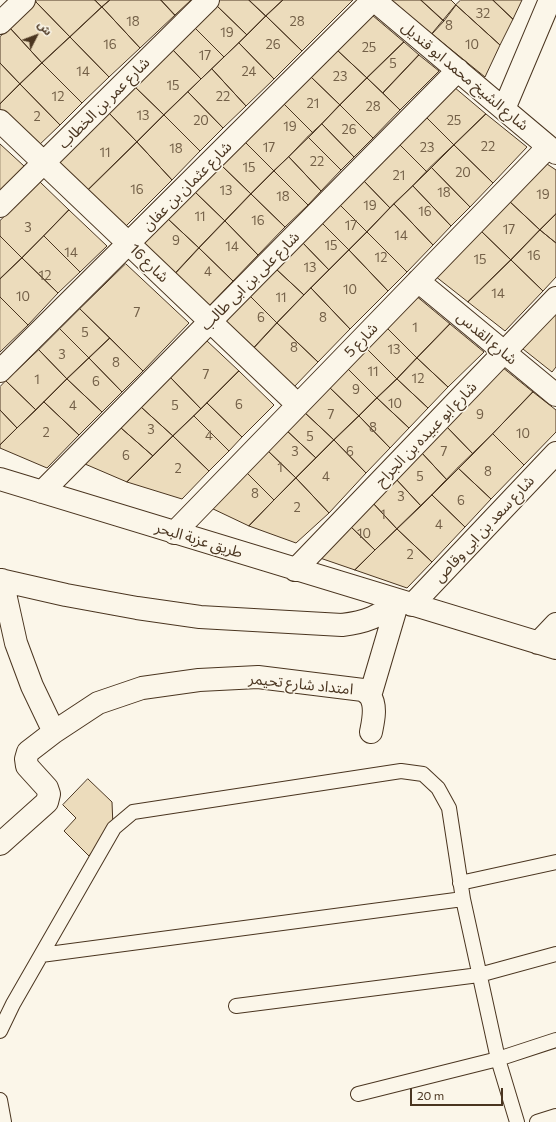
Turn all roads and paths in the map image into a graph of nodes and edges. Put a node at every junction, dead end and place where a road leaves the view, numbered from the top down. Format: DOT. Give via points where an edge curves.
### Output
graph roads {
  1 [pos="24,0"];
  2 [pos="208,0"];
  3 [pos="374,0"];
  4 [pos="550,0"];
  5 [pos="0,23"];
  6 [pos="458,70"];
  7 [pos="504,109"];
  8 [pos="0,122"];
  9 [pos="552,150"];
  10 [pos="43,163"];
  11 [pos="0,206"];
  12 [pos="128,244"];
  13 [pos="418,281"];
  14 [pos="556,298"];
  15 [pos="210,322"];
  16 [pos="504,352"];
  17 [pos="0,371"];
  18 [pos="556,395"];
  19 [pos="298,405"];
  20 [pos="556,453"];
  21 [pos="0,479"];
  22 [pos="42,492"];
  23 [pos="174,533"];
  24 [pos="295,570"];
  25 [pos="1,580"];
  26 [pos="405,603"];
  27 [pos="556,624"];
  28 [pos="547,646"];
  29 [pos="370,696"];
  30 [pos="54,732"];
  31 [pos="371,732"];
  32 [pos="0,844"];
  33 [pos="556,862"];
  34 [pos="460,883"];
  35 [pos="462,899"];
  36 [pos="556,954"];
  37 [pos="41,955"];
  38 [pos="479,975"];
  39 [pos="236,1006"];
  40 [pos="0,1031"];
  41 [pos="556,1040"];
  42 [pos="498,1059"];
  43 [pos="358,1094"];
  44 [pos="0,1100"];
  45 [pos="556,1116"];
  46 [pos="4,1122"];
  47 [pos="517,1122"];
  48 [pos="537,1122"];
  1 -- 5 [label="street"];
  2 -- 10 [label="street, شارع عمر بن الخطاب"];
  3 -- 6 [label="street, شارع الشيخ محمد ابو قنديل"];
  3 -- 12 [label="street, شارع عثمان بن عفان"];
  4 -- 7 [label="street"];
  6 -- 7 [label="street, شارع الشيخ محمد ابو قنديل"];
  6 -- 15 [label="street, شارع على بن ابى طالب"];
  7 -- 9 [label="street, شارع الشيخ محمد ابو قنديل"];
  8 -- 10 [label="street, شارع 16"];
  9 -- 13 [label="street, شارع 5"];
  10 -- 11 [label="street, شارع عمر بن الخطاب"];
  10 -- 12 [label="street, شارع 16"];
  12 -- 15 [label="street, شارع 16"];
  12 -- 17 [label="street, شارع عثمان بن عفان"];
  13 -- 16 [label="street, شارع القدس"];
  13 -- 19 [label="street, شارع 5"];
  14 -- 16 [label="street, شارع ابو عبيده بن الجراح"];
  15 -- 19 [label="street, شارع 16"];
  15 -- 22 [label="street, شارع على بن ابى طالب"];
  16 -- 18 [label="street, شارع القدس"];
  16 -- 24 [label="street, شارع ابو عبيده بن الجراح"];
  19 -- 23 [label="street, شارع 5"];
  20 -- 26 [label="street, شارع سعد بن ابى وقاص"];
  21 -- 22 [label="street, طريق عزبة البحر"];
  22 -- 23 [label="street, طريق عزبة البحر"];
  23 -- 24 [label="street, طريق عزبة البحر"];
  24 -- 26 [label="street, طريق عزبة البحر"];
  25 -- 26 [label="street" via="66,595 200,617 342,625 374,618"];
  25 -- 30 [label="street" via="16,643 32,686"];
  26 -- 28 [label="street, طريق عزبة البحر"];
  26 -- 29 [label="street"];
  27 -- 28 [label="street"];
  29 -- 30 [label="street, امتداد شارع تحيمر" via="362,690 258,677 199,680 142,688 98,703"];
  29 -- 31 [label="street, امتداد شارع تحيمر" via="373,703"];
  30 -- 32 [label="street, امتداد شارع تحيمر" via="28,752 26,759 27,766 47,788 47,802"];
  33 -- 34 [label="lane"];
  34 -- 35 [label="lane"];
  34 -- 37 [label="lane" via="449,808 438,788 423,774 401,771 133,812 114,828"];
  35 -- 37 [label="lane"];
  35 -- 38 [label="lane"];
  36 -- 38 [label="lane"];
  37 -- 40 [label="lane"];
  38 -- 39 [label="lane"];
  38 -- 42 [label="lane"];
  41 -- 42 [label="lane"];
  42 -- 43 [label="lane"];
  42 -- 47 [label="lane"];
  44 -- 46 [label="lane"];
  45 -- 48 [label="lane"];
}
